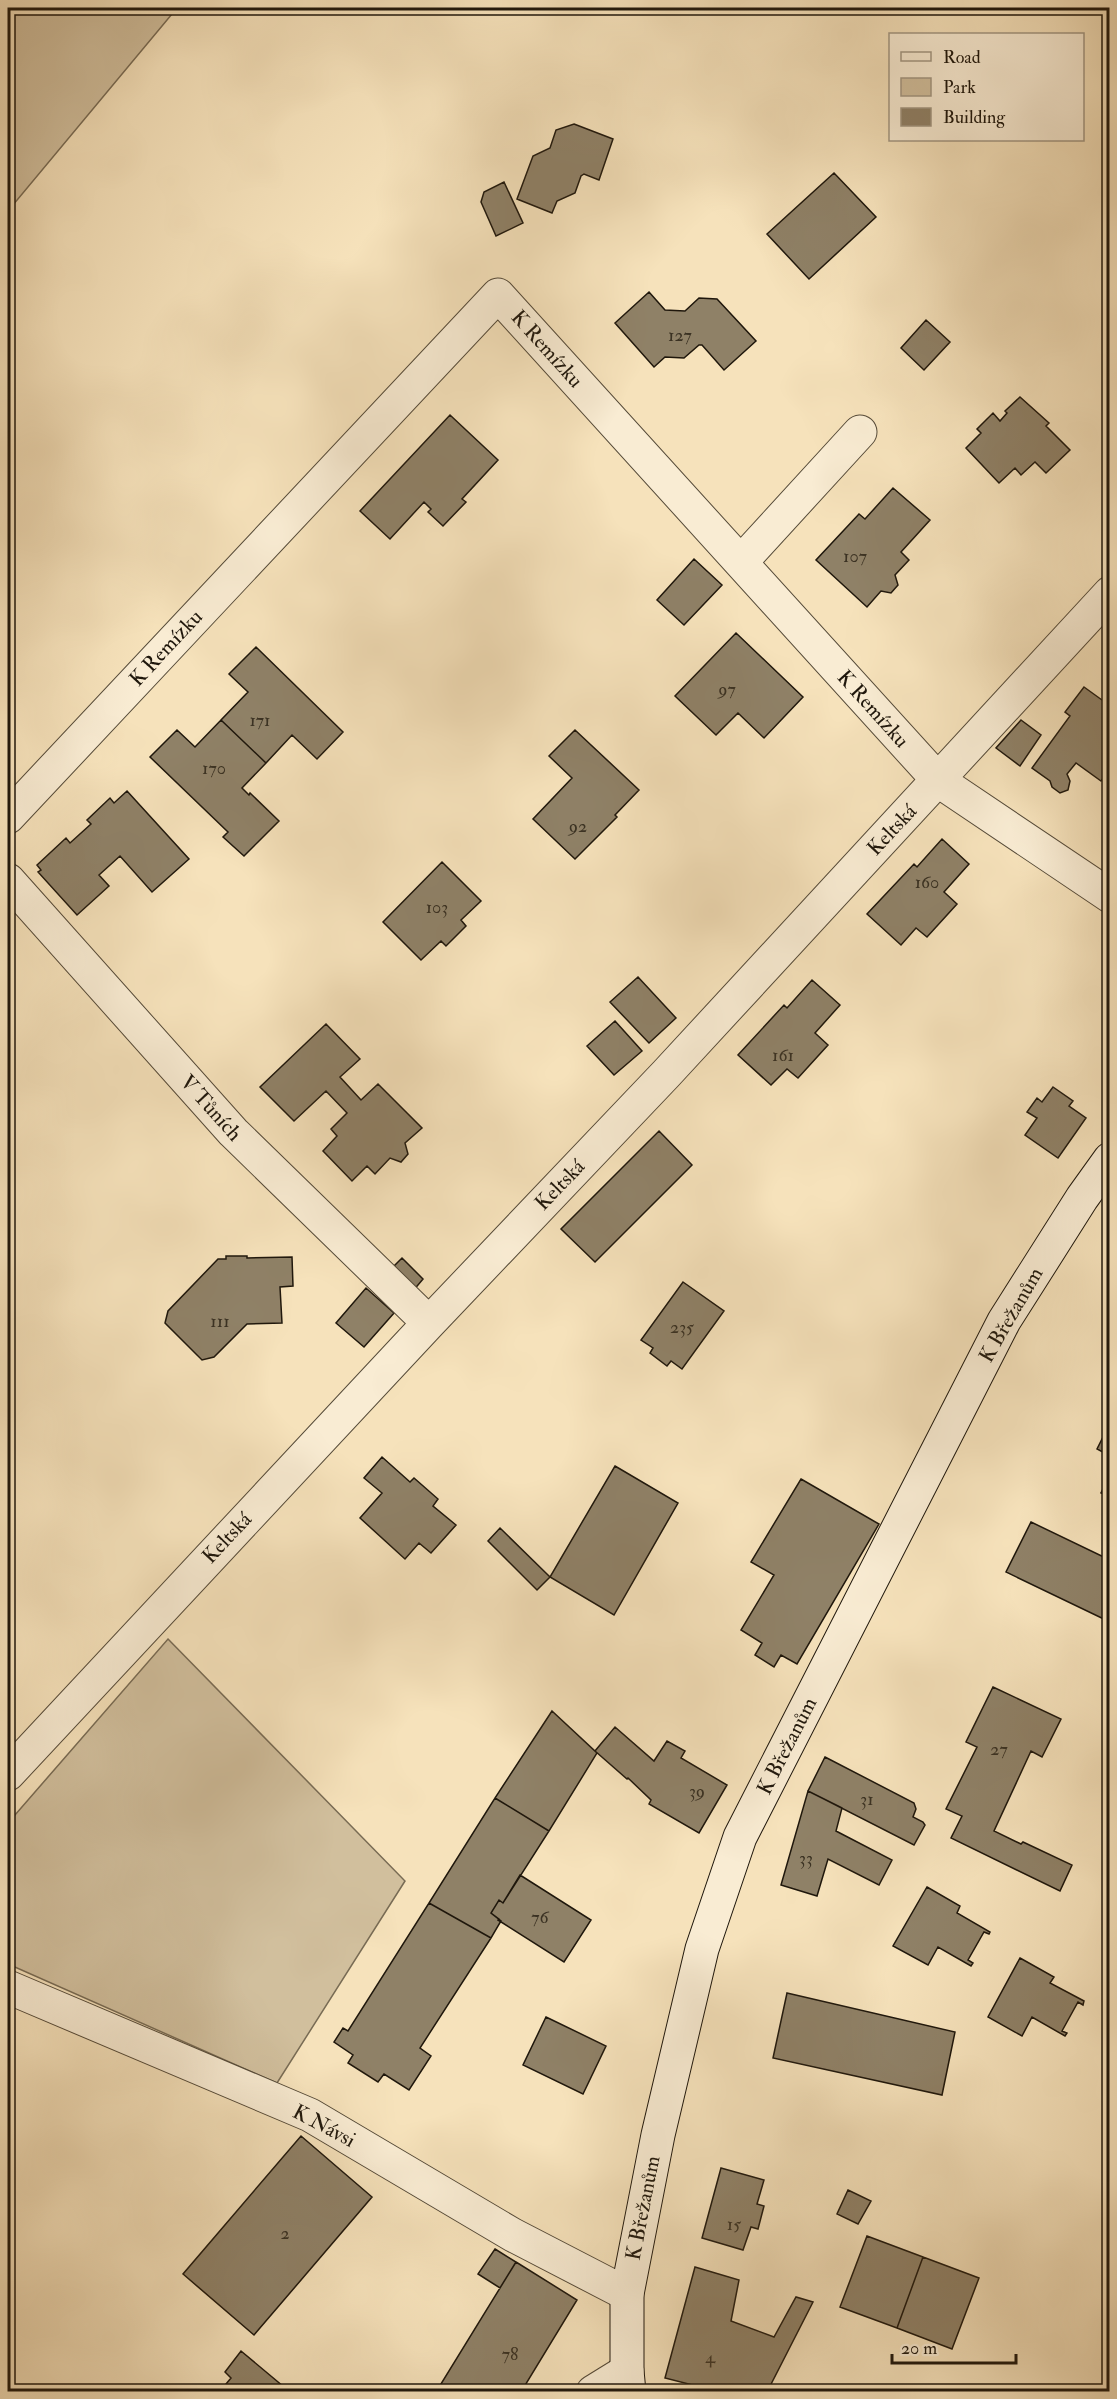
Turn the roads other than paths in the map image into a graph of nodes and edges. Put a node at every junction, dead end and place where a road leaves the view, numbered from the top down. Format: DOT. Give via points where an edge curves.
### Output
graph roads {
  1 [pos="860,432"];
  2 [pos="741,562"];
  3 [pos="1110,593"];
  4 [pos="939,781"];
  5 [pos="8,817"];
  6 [pos="8,880"];
  7 [pos="1110,896"];
  8 [pos="1110,1159"];
  9 [pos="429,1323"];
  10 [pos="8,1774"];
  11 [pos="8,1987"];
  12 [pos="627,2294"];
  13 [pos="628,2381"];
  14 [pos="593,2391"];
  1 -- 2 [label="street"];
  2 -- 4 [label="street, K Remízku"];
  2 -- 5 [label="street, K Remízku" via="498,295"];
  3 -- 4 [label="street, Keltská"];
  4 -- 7 [label="street, K Remízku"];
  4 -- 9 [label="street, Keltská"];
  6 -- 9 [label="street, V Tůních" via="232,1132"];
  8 -- 12 [label="street, K Břežanům" via="1004,1321 740,1837 702,1949 658,2135"];
  9 -- 10 [label="street, Keltská"];
  11 -- 12 [label="street, K Návsi" via="310,2115 513,2235"];
  12 -- 13 [label="street, K Břežanům"];
  13 -- 14 [label="street"];
}
